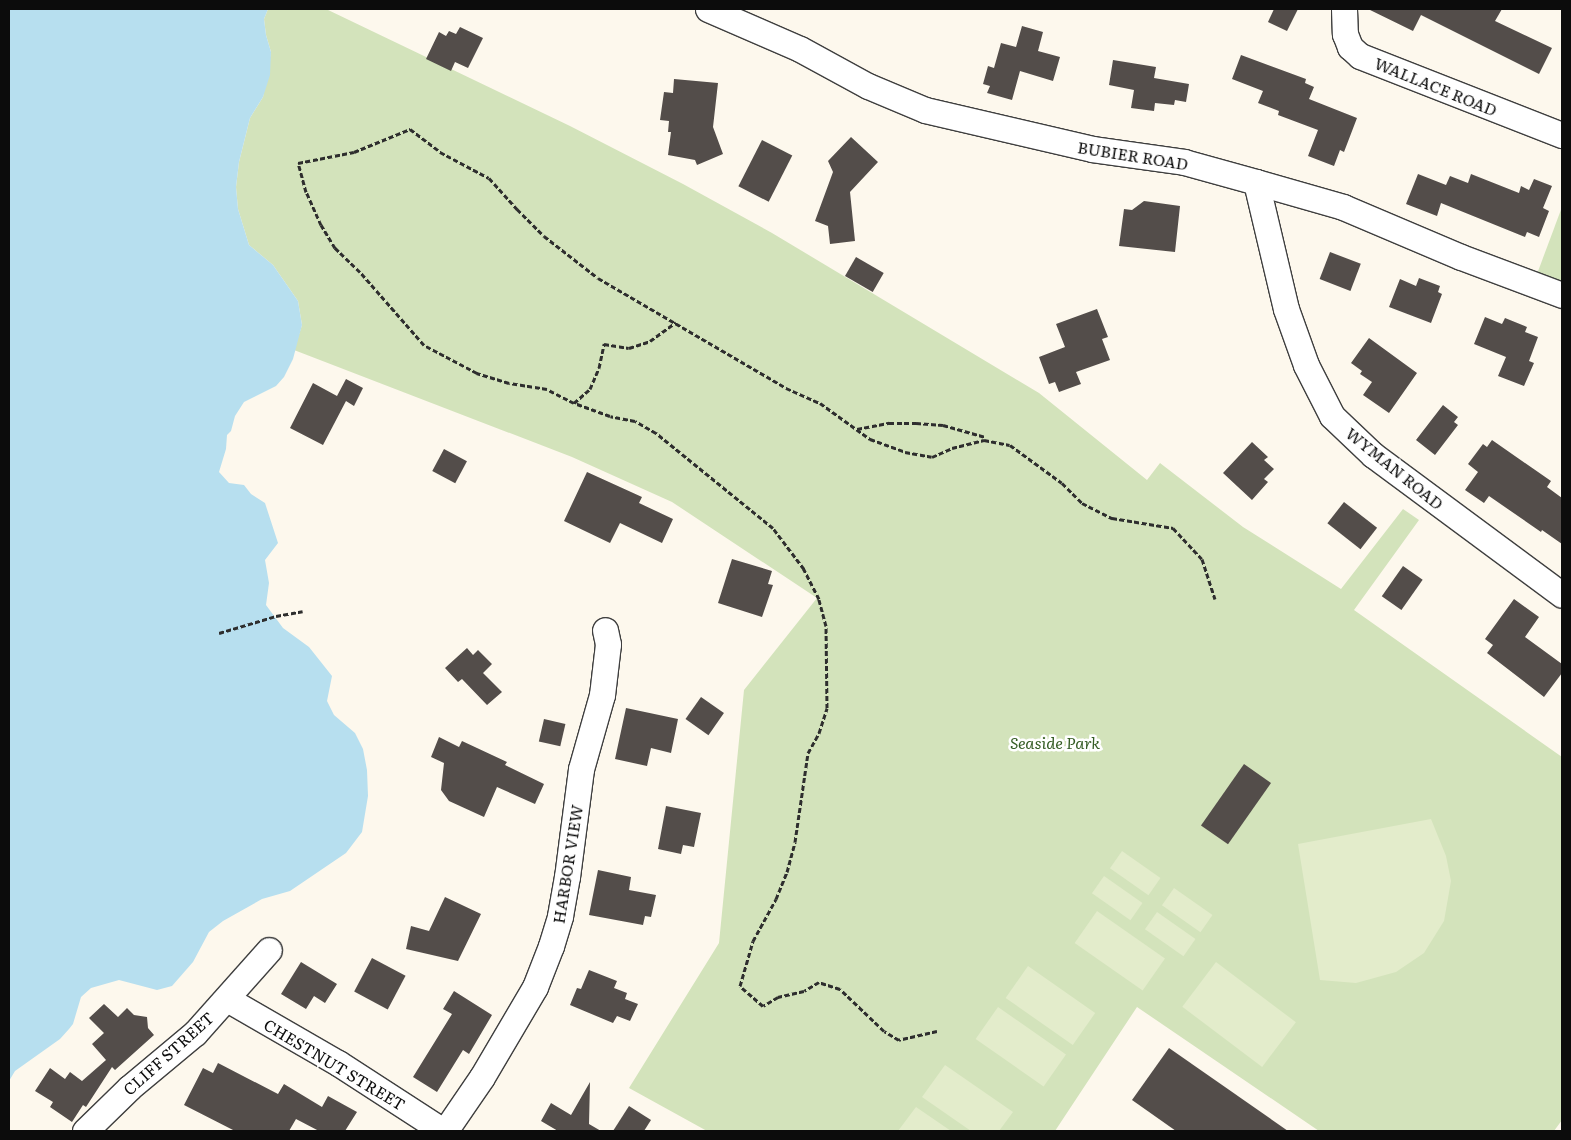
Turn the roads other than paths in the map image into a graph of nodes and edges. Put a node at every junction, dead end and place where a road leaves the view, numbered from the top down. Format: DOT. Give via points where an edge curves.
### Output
graph roads {
  1 [pos="708,9"];
  2 [pos="1344,9"];
  3 [pos="1562,135"];
  4 [pos="1256,182"];
  5 [pos="1562,295"];
  6 [pos="1562,595"];
  7 [pos="605,630"];
  8 [pos="269,950"];
  9 [pos="227,999"];
  10 [pos="85,1131"];
  11 [pos="444,1131"];
  1 -- 4 [label="street, BUBIER ROAD" via="800,49 868,86 925,110 1092,149 1184,162"];
  2 -- 3 [label="street, WALLACE ROAD" via="1344,34 1350,47 1360,56"];
  4 -- 5 [label="street, BUBIER ROAD" via="1343,207"];
  4 -- 6 [label="street, WYMAN ROAD" via="1286,308 1306,365 1332,416 1373,455"];
  7 -- 11 [label="street, HARBOR VIEW" via="608,644 602,695 580,769 568,877 551,946 535,987 482,1077"];
  8 -- 9 [label="street, CLIFF STREET"];
  9 -- 10 [label="street, CLIFF STREET" via="196,1033 129,1088"];
  9 -- 11 [label="street, CHESTNUT STREET" via="338,1063"];
}
